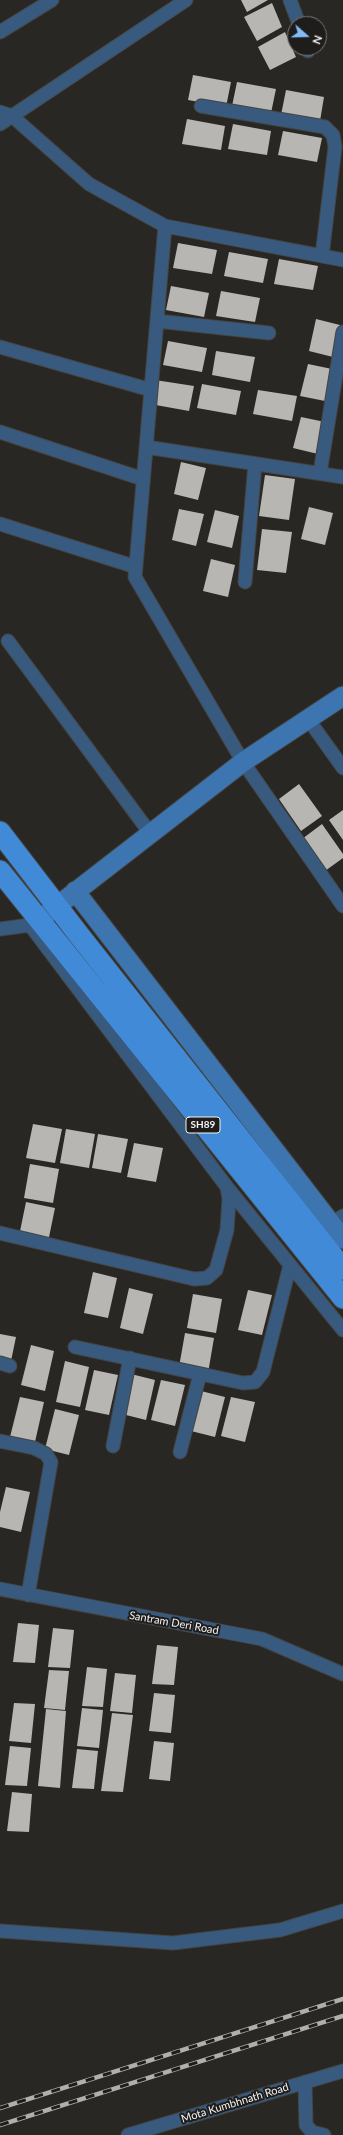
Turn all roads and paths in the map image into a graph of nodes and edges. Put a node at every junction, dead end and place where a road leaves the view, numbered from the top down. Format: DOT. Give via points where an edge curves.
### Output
graph roads {
  1 [pos="52,0"];
  2 [pos="186,0"];
  3 [pos="290,0"];
  4 [pos="296,16"];
  5 [pos="0,32"];
  6 [pos="201,106"];
  7 [pos="6,114"];
  8 [pos="0,124"];
  9 [pos="166,226"];
  10 [pos="322,256"];
  11 [pos="343,260"];
  12 [pos="157,321"];
  13 [pos="343,332"];
  14 [pos="269,333"];
  15 [pos="0,347"];
  16 [pos="151,390"];
  17 [pos="338,390"];
  18 [pos="0,432"];
  19 [pos="146,447"];
  20 [pos="255,464"];
  21 [pos="320,474"];
  22 [pos="343,477"];
  23 [pos="143,479"];
  24 [pos="0,524"];
  25 [pos="136,567"];
  26 [pos="245,582"];
  27 [pos="8,641"];
  28 [pos="343,696"];
  29 [pos="308,719"];
  30 [pos="243,762"];
  31 [pos="343,768"];
  32 [pos="0,832"];
  33 [pos="150,833"];
  34 [pos="0,871"];
  35 [pos="75,891"];
  36 [pos="343,906"];
  37 [pos="57,907"];
  38 [pos="34,922"];
  39 [pos="0,929"];
  40 [pos="226,1187"];
  41 [pos="337,1220"];
  42 [pos="0,1233"];
  43 [pos="343,1239"];
  44 [pos="290,1265"];
  45 [pos="343,1269"];
  46 [pos="343,1298"];
  47 [pos="343,1330"];
  48 [pos="75,1347"];
  49 [pos="130,1358"];
  50 [pos="200,1374"];
  51 [pos="0,1441"];
  52 [pos="113,1446"];
  53 [pos="180,1452"];
  54 [pos="0,1589"];
  55 [pos="28,1595"];
  56 [pos="343,1674"];
  57 [pos="343,1911"];
  58 [pos="0,1931"];
  59 [pos="343,2071"];
  60 [pos="305,2082"];
  61 [pos="128,2135"];
  62 [pos="324,2135"];
  1 -- 5 [label="street"];
  2 -- 7 [label="street"];
  3 -- 4 [label="street"];
  6 -- 10 [label="street" via="325,127 333,135 335,147"];
  7 -- 8 [label="street"];
  7 -- 9 [label="street" via="89,184"];
  9 -- 10 [label="street"];
  9 -- 12 [label="street"];
  10 -- 11 [label="street"];
  12 -- 14 [label="street"];
  12 -- 16 [label="street"];
  13 -- 17 [label="street"];
  15 -- 16 [label="street"];
  16 -- 19 [label="street"];
  17 -- 21 [label="street"];
  18 -- 23 [label="street"];
  19 -- 20 [label="street"];
  19 -- 23 [label="street"];
  20 -- 21 [label="street"];
  20 -- 26 [label="street"];
  21 -- 22 [label="street"];
  23 -- 25 [label="street"];
  24 -- 25 [label="street"];
  25 -- 30 [label="street" via="135,576"];
  27 -- 33 [label="street"];
  28 -- 29 [label="street"];
  29 -- 30 [label="street"];
  29 -- 31 [label="street"];
  30 -- 33 [label="street"];
  30 -- 36 [label="street"];
  32 -- 37 [label="main road, SH89"];
  33 -- 35 [label="street"];
  34 -- 38 [label="main road, SH89"];
  35 -- 37 [label="street"];
  35 -- 41 [label="street"];
  37 -- 38 [label="street"];
  37 -- 45 [label="main road, SH89"];
  38 -- 39 [label="street"];
  38 -- 40 [label="street"];
  38 -- 46 [label="main road, SH89" via="64,952"];
  40 -- 42 [label="street" via="229,1199 227,1230 216,1270 207,1278 194,1279"];
  40 -- 44 [label="street"];
  41 -- 43 [label="street"];
  44 -- 47 [label="street"];
  44 -- 50 [label="street" via="262,1372 255,1382 243,1383"];
  48 -- 49 [label="street"];
  49 -- 50 [label="street"];
  49 -- 52 [label="street"];
  50 -- 53 [label="street"];
  51 -- 55 [label="street" via="34,1448 46,1454 51,1462"];
  54 -- 55 [label="street, Santram Deri Road"];
  55 -- 56 [label="street, Santram Deri Road" via="262,1639"];
  57 -- 58 [label="street" via="280,1930 173,1943"];
  59 -- 60 [label="street, Mota Kumbhnath Road"];
  60 -- 61 [label="street, Mota Kumbhnath Road"];
  60 -- 62 [label="street" via="306,2125 312,2132"];
}
